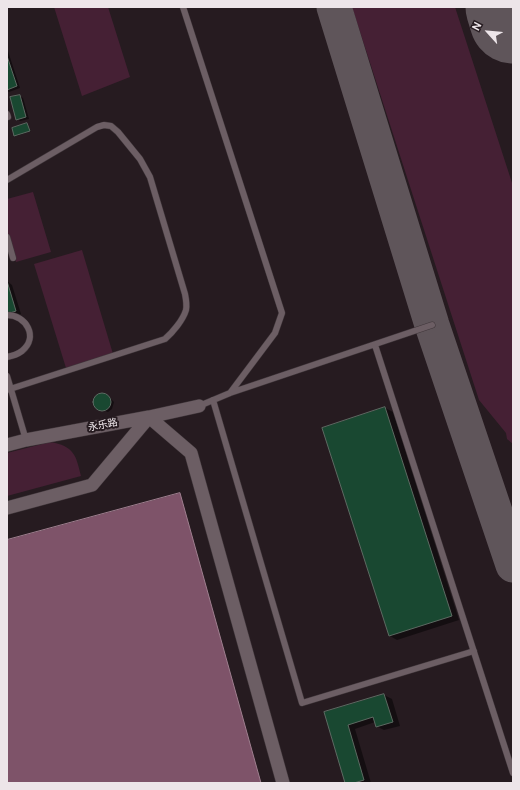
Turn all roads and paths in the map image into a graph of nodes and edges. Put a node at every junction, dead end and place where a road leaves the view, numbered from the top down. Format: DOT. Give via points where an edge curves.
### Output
graph roads {
  1 [pos="183,7"];
  2 [pos="7,180"];
  3 [pos="7,237"];
  4 [pos="13,258"];
  5 [pos="7,315"];
  6 [pos="432,326"];
  7 [pos="375,345"];
  8 [pos="7,357"];
  9 [pos="7,376"];
  10 [pos="9,389"];
  11 [pos="230,393"];
  12 [pos="213,400"];
  13 [pos="198,406"];
  14 [pos="149,417"];
  15 [pos="26,440"];
  16 [pos="7,445"];
  17 [pos="7,508"];
  18 [pos="474,651"];
  19 [pos="513,773"];
  20 [pos="283,783"];
  1 -- 11 [label="lane" via="282,313 275,333"];
  2 -- 10 [label="lane" via="97,127 104,125 115,129 140,159 150,177 187,304 186,311 165,339"];
  3 -- 4 [label="lane"];
  5 -- 8 [label="lane" via="14,315 25,322 30,334 26,347 21,352"];
  6 -- 7 [label="lane"];
  7 -- 11 [label="lane"];
  7 -- 18 [label="lane"];
  9 -- 10 [label="lane"];
  10 -- 15 [label="lane"];
  11 -- 12 [label="lane"];
  12 -- 13 [label="lane"];
  12 -- 18 [label="lane" via="302,703"];
  13 -- 14 [label="street, 永乐路"];
  14 -- 15 [label="street, 永乐路"];
  14 -- 17 [label="street" via="92,485"];
  14 -- 20 [label="street" via="191,453"];
  15 -- 16 [label="street, 永乐路"];
  18 -- 19 [label="lane"];
}
